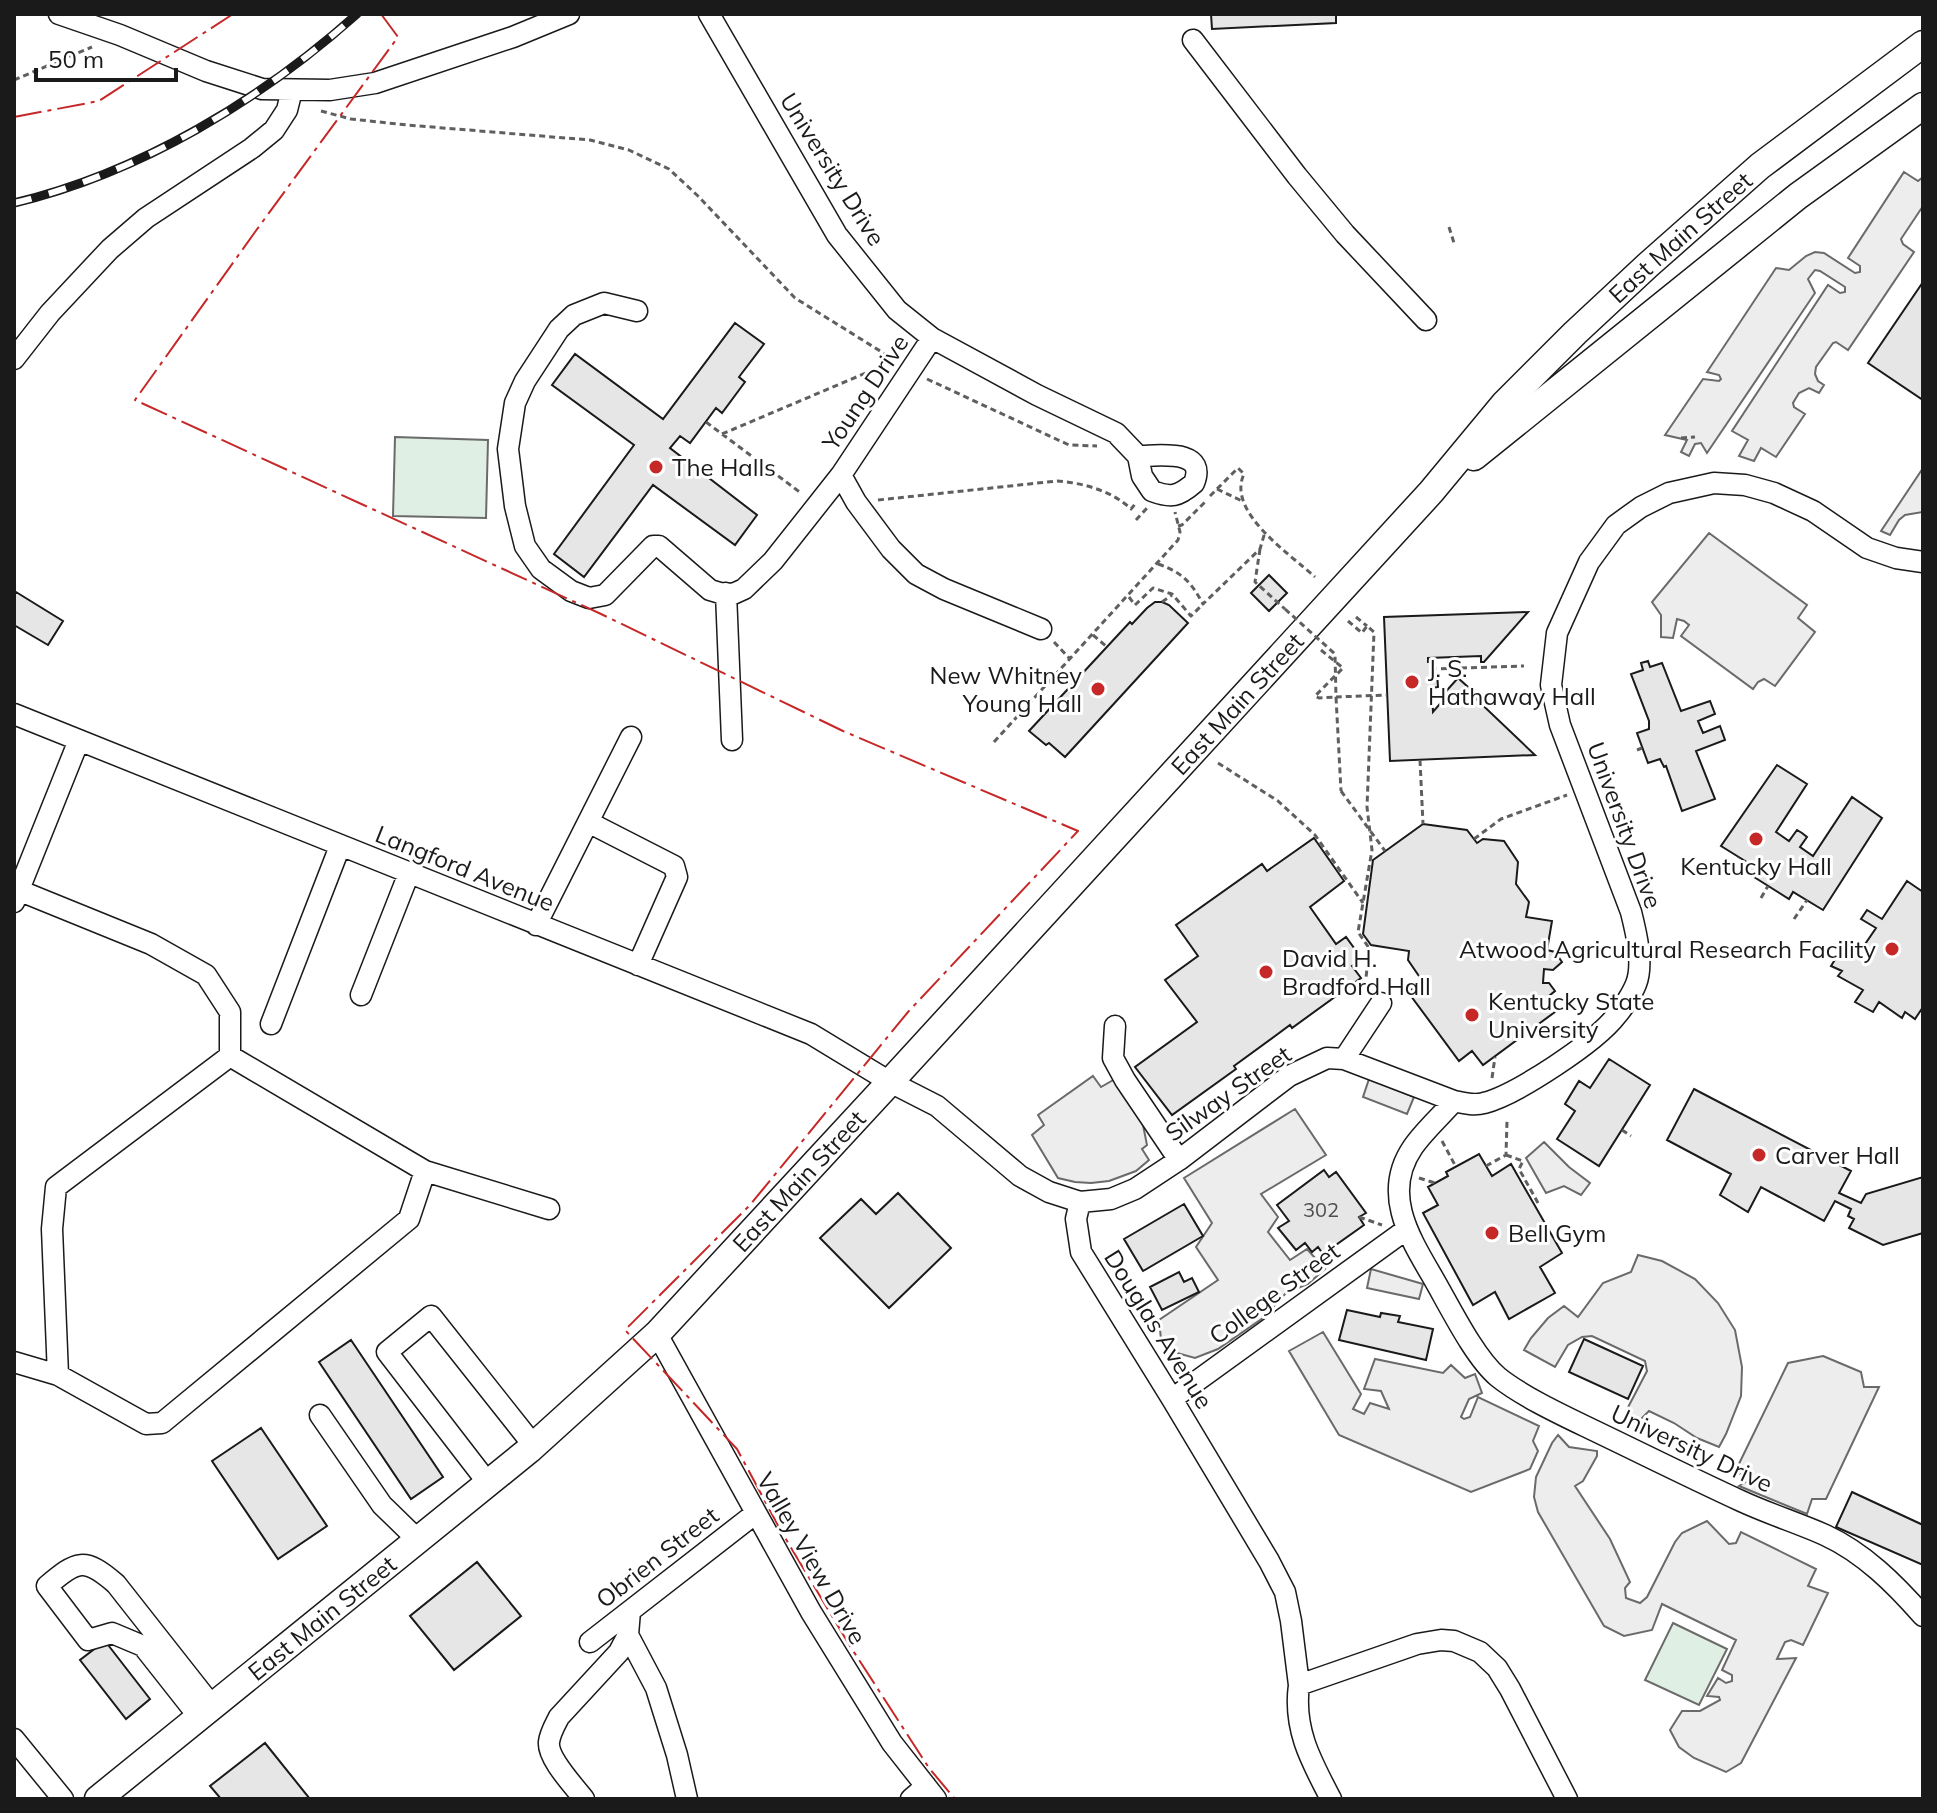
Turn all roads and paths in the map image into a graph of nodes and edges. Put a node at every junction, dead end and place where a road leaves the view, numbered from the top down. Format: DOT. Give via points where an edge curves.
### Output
graph roads {
  1 [pos="59,14"];
  2 [pos="569,14"];
  3 [pos="709,14"];
  4 [pos="120,35"];
  5 [pos="1193,40"];
  6 [pos="1923,44"];
  7 [pos="14,80"];
  8 [pos="292,90"];
  9 [pos="1923,106"];
  10 [pos="321,111"];
  11 [pos="1449,227"];
  12 [pos="1454,243"];
  13 [pos="637,311"];
  14 [pos="1426,320"];
  15 [pos="932,338"];
  16 [pos="892,358"];
  17 [pos="14,359"];
  18 [pos="880,367"];
  19 [pos="918,375"];
  20 [pos="706,422"];
  21 [pos="722,434"];
  22 [pos="1695,437"];
  23 [pos="1681,438"];
  24 [pos="1101,447"];
  25 [pos="1138,456"];
  26 [pos="841,475"];
  27 [pos="1194,483"];
  28 [pos="1217,488"];
  29 [pos="1431,492"];
  30 [pos="1151,497"];
  31 [pos="1172,497"];
  32 [pos="1242,501"];
  33 [pos="856,502"];
  34 [pos="817,505"];
  35 [pos="1136,520"];
  36 [pos="1178,526"];
  37 [pos="1265,532"];
  38 [pos="1260,549"];
  39 [pos="1923,562"];
  40 [pos="1158,564"];
  41 [pos="1315,577"];
  42 [pos="718,592"];
  43 [pos="1172,594"];
  44 [pos="1128,597"];
  45 [pos="1162,602"];
  46 [pos="1203,604"];
  47 [pos="1356,617"];
  48 [pos="1348,621"];
  49 [pos="1367,626"];
  50 [pos="1041,629"];
  51 [pos="1093,635"];
  52 [pos="1107,647"];
  53 [pos="1321,650"];
  54 [pos="1524,666"];
  55 [pos="1431,669"];
  56 [pos="1387,695"];
  57 [pos="1336,697"];
  58 [pos="14,714"];
  59 [pos="631,737"];
  60 [pos="79,740"];
  61 [pos="732,740"];
  62 [pos="994,742"];
  63 [pos="1420,760"];
  64 [pos="1218,763"];
  65 [pos="1574,792"];
  66 [pos="588,822"];
  67 [pos="1423,824"];
  68 [pos="1474,839"];
  69 [pos="340,846"];
  70 [pos="1385,851"];
  71 [pos="1738,857"];
  72 [pos="409,873"];
  73 [pos="1726,874"];
  74 [pos="1768,886"];
  75 [pos="16,896"];
  76 [pos="1761,898"];
  77 [pos="1807,900"];
  78 [pos="1363,903"];
  79 [pos="1794,919"];
  80 [pos="536,925"];
  81 [pos="638,965"];
  82 [pos="1365,988"];
  83 [pos="361,995"];
  84 [pos="1381,1003"];
  85 [pos="271,1024"];
  86 [pos="1115,1026"];
  87 [pos="230,1056"];
  88 [pos="1495,1057"];
  89 [pos="1344,1059"];
  90 [pos="1492,1079"];
  91 [pos="890,1082"];
  92 [pos="1454,1101"];
  93 [pos="1507,1121"];
  94 [pos="1622,1130"];
  95 [pos="1631,1136"];
  96 [pos="1442,1141"];
  97 [pos="1506,1155"];
  98 [pos="1179,1160"];
  99 [pos="1486,1166"];
  100 [pos="1456,1167"];
  101 [pos="425,1171"];
  102 [pos="1415,1176"];
  103 [pos="1435,1183"];
  104 [pos="1080,1202"];
  105 [pos="1538,1203"];
  106 [pos="549,1209"];
  107 [pos="1359,1217"];
  108 [pos="1399,1228"];
  109 [pos="657,1334"];
  110 [pos="14,1362"];
  111 [pos="58,1375"];
  112 [pos="1172,1399"];
  113 [pos="320,1415"];
  114 [pos="534,1446"];
  115 [pos="488,1483"];
  116 [pos="756,1513"];
  117 [pos="418,1540"];
  118 [pos="630,1611"];
  119 [pos="1923,1616"];
  120 [pos="628,1635"];
  121 [pos="590,1642"];
  122 [pos="1299,1685"];
  123 [pos="206,1712"];
  124 [pos="14,1739"];
  125 [pos="924,1795"];
  126 [pos="63,1799"];
  127 [pos="98,1799"];
  128 [pos="584,1799"];
  129 [pos="687,1799"];
  130 [pos="1331,1799"];
  131 [pos="1567,1799"];
  1 -- 4 [label="street"];
  2 -- 8 [label="street" via="375,83"];
  3 -- 15 [label="street, University Drive" via="837,235 897,310"];
  4 -- 7 [label="path"];
  4 -- 8 [label="street" via="262,89"];
  5 -- 14 [label="street" via="1345,234"];
  6 -- 29 [label="main road, East Main Street" via="1760,166 1611,299 1504,404"];
  8 -- 17 [label="street" via="274,130 110,249"];
  9 -- 29 [label="main road, East Main Street" via="1798,196"];
  10 -- 16 [label="path" via="351,119 590,140 629,150 669,169 795,298"];
  11 -- 12 [label="path"];
  13 -- 42 [label="street" via="604,303 574,315 525,381 515,403 508,449 525,546 541,569 589,598 605,595 653,546"];
  15 -- 25 [label="street, University Drive" via="1116,433"];
  15 -- 26 [label="street, Young Drive"];
  18 -- 21 [label="path"];
  19 -- 24 [label="path" via="1069,445"];
  20 -- 21 [label="path"];
  21 -- 34 [label="path"];
  22 -- 23 [label="path"];
  25 -- 27 [label="street" via="1189,459 1197,471"];
  25 -- 30 [label="street"];
  26 -- 33 [label="street, Young Drive"];
  26 -- 34 [label="street, Young Drive"];
  27 -- 28 [label="path"];
  27 -- 31 [label="street"];
  28 -- 32 [label="path"];
  28 -- 32 [label="path" via="1238,468 1244,474"];
  28 -- 36 [label="path"];
  29 -- 91 [label="main road, East Main Street"];
  30 -- 31 [label="street"];
  30 -- 33 [label="path" via="1143,496 1131,509 1119,497 1057,481"];
  30 -- 35 [label="path"];
  31 -- 36 [label="path"];
  32 -- 37 [label="path"];
  33 -- 50 [label="street, Young Drive" via="916,574"];
  34 -- 42 [label="street, Young Drive" via="756,579 733,594"];
  36 -- 40 [label="path" via="1178,540"];
  37 -- 38 [label="path"];
  37 -- 41 [label="path"];
  38 -- 46 [label="path"];
  38 -- 57 [label="path, bridge" via="1255,582 1335,654"];
  39 -- 92 [label="street, University Drive" via="1867,548 1813,511 1745,485 1714,483 1669,493 1616,525 1589,562 1557,633 1551,685 1560,725 1631,912 1638,939 1636,984 1616,1016 1588,1042 1531,1080 1480,1105"];
  40 -- 44 [label="path"];
  40 -- 46 [label="path" via="1192,584"];
  42 -- 61 [label="street"];
  43 -- 44 [label="path" via="1153,588 1135,605"];
  43 -- 45 [label="path"];
  43 -- 46 [label="path" via="1191,616"];
  44 -- 51 [label="path"];
  47 -- 49 [label="path"];
  48 -- 49 [label="path" via="1362,633"];
  49 -- 78 [label="path" via="1374,632 1367,807 1372,850"];
  51 -- 52 [label="path"];
  51 -- 62 [label="path"];
  53 -- 57 [label="path, bridge" via="1343,668 1315,696"];
  54 -- 55 [label="path"];
  56 -- 57 [label="path, bridge"];
  57 -- 70 [label="path, bridge" via="1341,791"];
  58 -- 60 [label="street, Langford Avenue"];
  59 -- 66 [label="street"];
  60 -- 69 [label="street, Langford Avenue"];
  60 -- 75 [label="street"];
  63 -- 67 [label="path"];
  64 -- 78 [label="path" via="1278,801 1315,835"];
  65 -- 68 [label="path" via="1501,819"];
  66 -- 80 [label="street"];
  66 -- 81 [label="street" via="674,866 677,877"];
  69 -- 72 [label="street, Langford Avenue"];
  69 -- 85 [label="street"];
  71 -- 73 [label="path"];
  72 -- 80 [label="street, Langford Avenue"];
  72 -- 83 [label="street"];
  74 -- 76 [label="path"];
  75 -- 87 [label="street" via="151,944 206,975 230,1012"];
  77 -- 79 [label="path"];
  78 -- 82 [label="path" via="1358,932 1369,948"];
  80 -- 81 [label="street, Langford Avenue"];
  81 -- 91 [label="street, Langford Avenue" via="811,1034"];
  84 -- 89 [label="street"];
  86 -- 98 [label="street" via="1113,1058"];
  87 -- 101 [label="street"];
  87 -- 111 [label="street" via="56,1187 52,1229"];
  88 -- 90 [label="path"];
  89 -- 92 [label="street"];
  89 -- 98 [label="street, Silway Street" via="1327,1058 1289,1076"];
  91 -- 104 [label="street" via="937,1106 1020,1176"];
  91 -- 109 [label="main road, East Main Street"];
  92 -- 108 [label="street, University Drive" via="1413,1148 1403,1169"];
  93 -- 97 [label="path"];
  94 -- 95 [label="path"];
  96 -- 100 [label="path"];
  97 -- 99 [label="path"];
  97 -- 105 [label="path" via="1523,1161 1519,1169"];
  98 -- 104 [label="street, Silway Street" via="1135,1189 1111,1199"];
  101 -- 106 [label="street"];
  101 -- 111 [label="street" via="409,1219 162,1423 146,1424"];
  102 -- 103 [label="path"];
  104 -- 112 [label="street, Douglas Avenue" via="1076,1219 1081,1252"];
  107 -- 108 [label="path"];
  108 -- 112 [label="street, College Street"];
  108 -- 119 [label="street, University Drive" via="1498,1377 1585,1426 1849,1548"];
  109 -- 114 [label="main road, East Main Street"];
  109 -- 116 [label="street, Valley View Drive"];
  110 -- 111 [label="street"];
  112 -- 122 [label="street, Douglas Avenue" via="1285,1592"];
  113 -- 117 [label="street" via="382,1505"];
  114 -- 115 [label="main road, East Main Street"];
  114 -- 115 [label="street" via="431,1316 387,1352"];
  115 -- 117 [label="main road, East Main Street"];
  116 -- 118 [label="street, Obrien Street"];
  116 -- 125 [label="street, Valley View Drive"];
  117 -- 123 [label="main road, East Main Street"];
  118 -- 120 [label="street"];
  118 -- 121 [label="street, Obrien Street"];
  120 -- 128 [label="street" via="619,1652 559,1717 548,1744"];
  120 -- 129 [label="street" via="656,1688"];
  122 -- 130 [label="street, Douglas Avenue" via="1296,1704 1302,1734"];
  122 -- 131 [label="street" via="1417,1644 1454,1641 1480,1652 1510,1689"];
  123 -- 123 [label="street" via="104,1573 70,1567 47,1586 88,1640 112,1633 143,1646"];
  123 -- 127 [label="main road, East Main Street"];
  124 -- 126 [label="street"];
}
